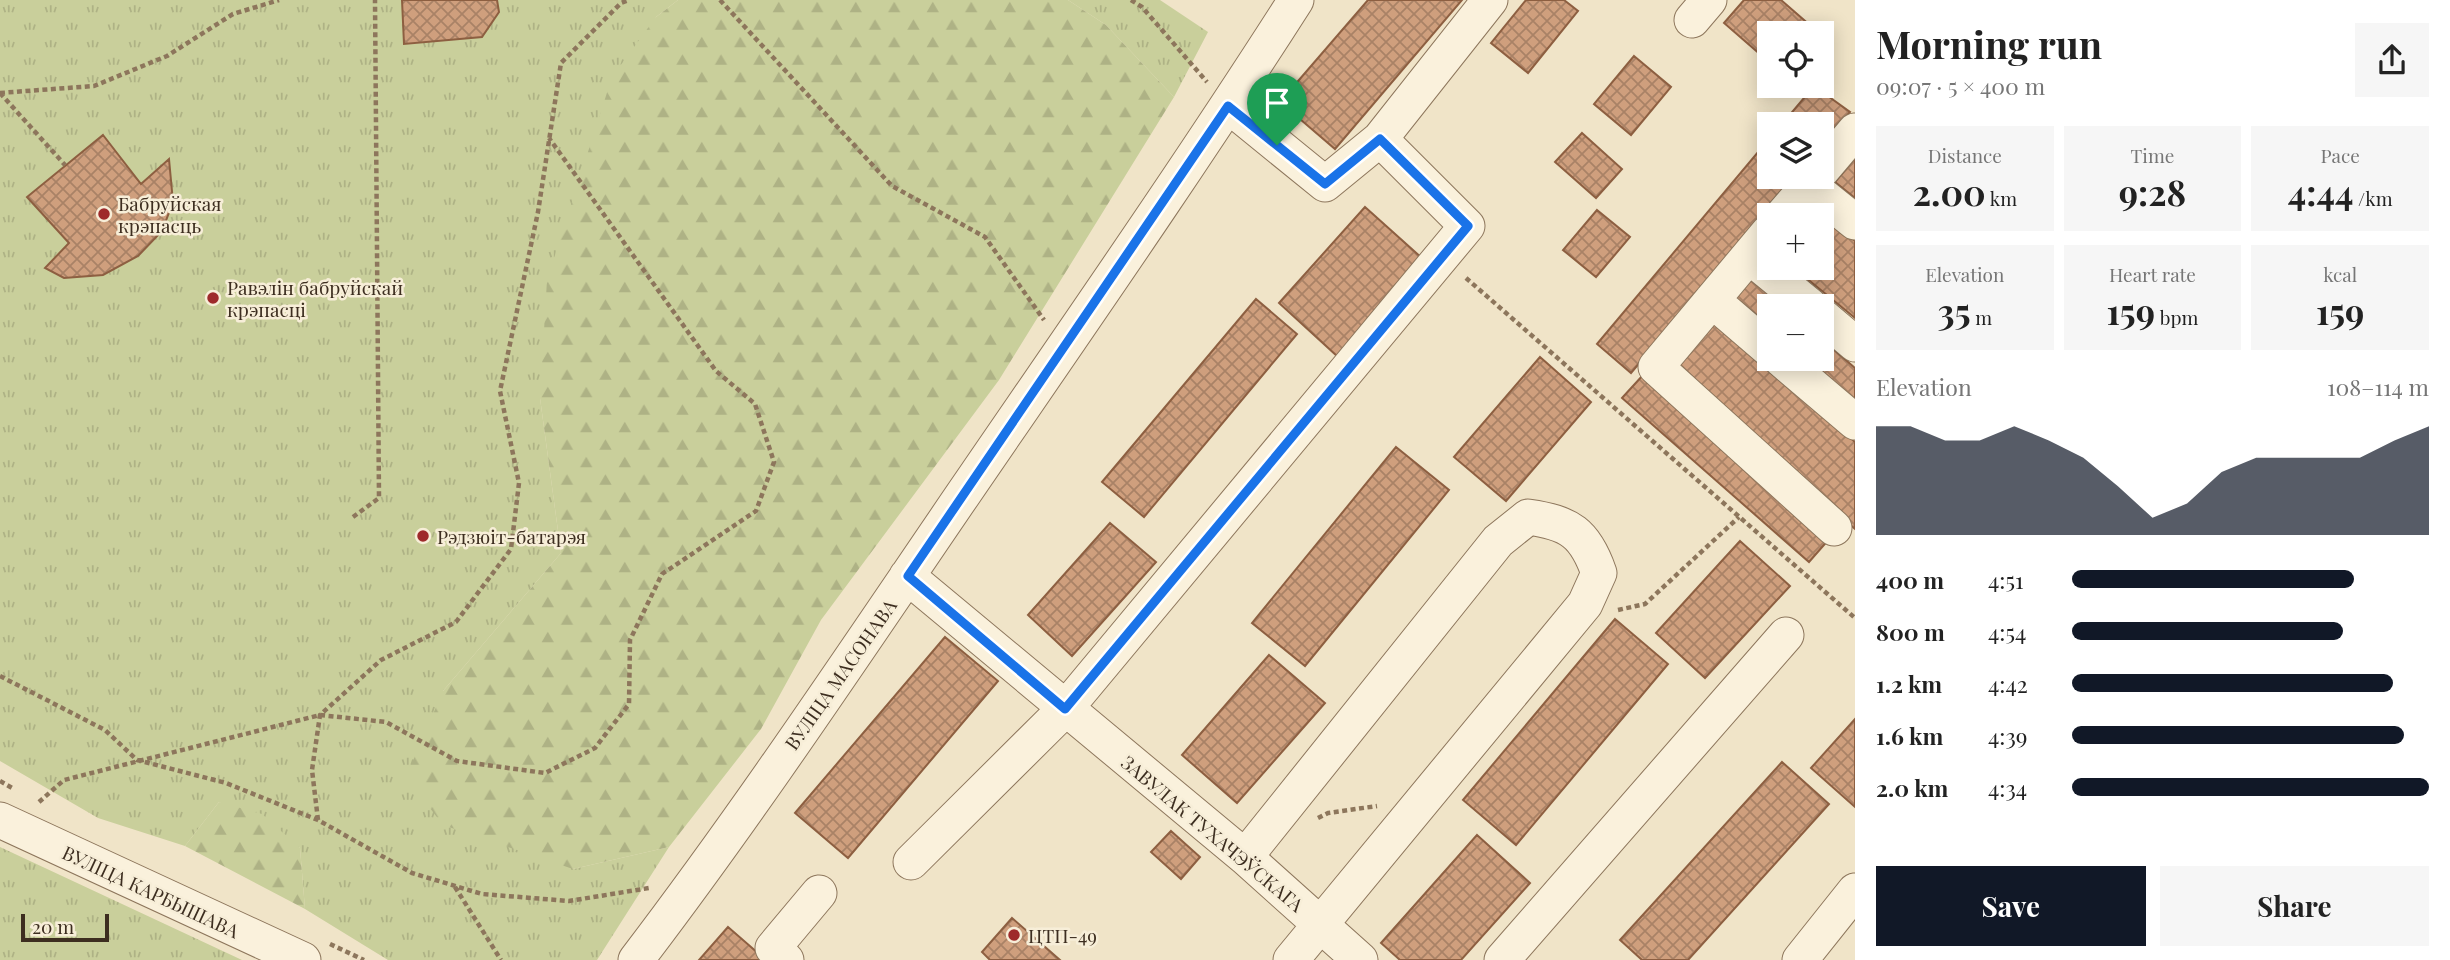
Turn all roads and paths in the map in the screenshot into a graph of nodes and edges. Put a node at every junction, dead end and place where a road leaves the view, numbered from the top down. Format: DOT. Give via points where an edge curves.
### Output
graph roads {
  1 [pos="279,0"];
  2 [pos="375,0"];
  3 [pos="629,0"];
  4 [pos="720,0"];
  5 [pos="1130,0"];
  6 [pos="1296,0"];
  7 [pos="1490,0"];
  8 [pos="0,93"];
  9 [pos="1228,106"];
  10 [pos="1855,131"];
  11 [pos="549,138"];
  12 [pos="1380,139"];
  13 [pos="1834,156"];
  14 [pos="65,165"];
  15 [pos="1806,189"];
  16 [pos="1826,189"];
  17 [pos="1793,203"];
  18 [pos="1855,222"];
  19 [pos="1757,246"];
  20 [pos="1442,257"];
  21 [pos="1789,280"];
  22 [pos="1800,294"];
  23 [pos="1712,300"];
  24 [pos="1834,326"];
  25 [pos="1757,339"];
  26 [pos="1855,344"];
  27 [pos="1063,348"];
  28 [pos="1795,371"];
  29 [pos="1855,422"];
  30 [pos="353,517"];
  31 [pos="1834,528"];
  32 [pos="908,576"];
  33 [pos="1855,618"];
  34 [pos="1786,635"];
  35 [pos="0,676"];
  36 [pos="1065,709"];
  37 [pos="320,715"];
  38 [pos="137,760"];
  39 [pos="38,803"];
  40 [pos="0,820"];
  41 [pos="318,820"];
  42 [pos="1245,857"];
  43 [pos="911,862"];
  44 [pos="696,881"];
  45 [pos="454,885"];
  46 [pos="1855,891"];
  47 [pos="819,893"];
  48 [pos="1320,923"];
  49 [pos="303,960"];
  50 [pos="501,960"];
  51 [pos="636,960"];
  52 [pos="786,960"];
  53 [pos="1291,960"];
  54 [pos="1360,960"];
  55 [pos="1502,960"];
  56 [pos="1800,960"];
  1 -- 8 [label="path" via="233,14 167,56 94,86"];
  2 -- 30 [label="path" via="379,498"];
  3 -- 11 [label="path" via="561,63"];
  4 -- 27 [label="path" via="892,186 985,237"];
  5 -- 9 [label="path" via="1142,7"];
  6 -- 9 [label="street, ВУЛІЦА МАСОНАВА"];
  7 -- 12 [label="street"];
  8 -- 14 [label="path"];
  9 -- 12 [label="street" via="1325,184"];
  9 -- 27 [label="street, ВУЛІЦА МАСОНАВА"];
  10 -- 13 [label="street"];
  11 -- 37 [label="path" via="500,391 519,483 511,549 456,622 381,660"];
  11 -- 37 [label="path" via="716,371 755,404 774,462 756,511 662,573 630,640 629,704 595,748 545,773 457,761 386,722"];
  12 -- 20 [label="street" via="1468,226"];
  15 -- 17 [label="street"];
  16 -- 18 [label="street"];
  19 -- 23 [label="street"];
  20 -- 33 [label="path"];
  20 -- 36 [label="street"];
  21 -- 22 [label="street"];
  23 -- 25 [label="street"];
  23 -- 31 [label="street" via="1656,367"];
  24 -- 26 [label="street"];
  27 -- 32 [label="street, ВУЛІЦА МАСОНАВА"];
  28 -- 29 [label="street"];
  32 -- 36 [label="street, ЗАВУЛАК ТУХАЧЭЎСКАГА"];
  32 -- 44 [label="street, ВУЛІЦА МАСОНАВА"];
  34 -- 55 [label="street"];
  35 -- 38 [label="path" via="105,730"];
  36 -- 42 [label="street, ЗАВУЛАК ТУХАЧЭЎСКАГА"];
  36 -- 43 [label="street"];
  37 -- 38 [label="path"];
  37 -- 41 [label="path" via="312,770"];
  38 -- 39 [label="path" via="64,780"];
  38 -- 41 [label="path" via="226,783"];
  40 -- 49 [label="street, ВУЛІЦА КАРБЫШАВА"];
  41 -- 45 [label="path" via="412,873"];
  42 -- 48 [label="street, ЗАВУЛАК ТУХАЧЭЎСКАГА"];
  42 -- 48 [label="street" via="1498,541 1528,517 1560,522 1590,548 1599,573 1585,604"];
  44 -- 45 [label="path" via="569,901 482,894"];
  44 -- 51 [label="street, ВУЛІЦА МАСОНАВА"];
  45 -- 50 [label="path"];
  46 -- 56 [label="street"];
  47 -- 52 [label="street" via="773,948"];
  48 -- 53 [label="street"];
  48 -- 54 [label="street, ЗАВУЛАК ТУХАЧЭЎСКАГА"];
}
